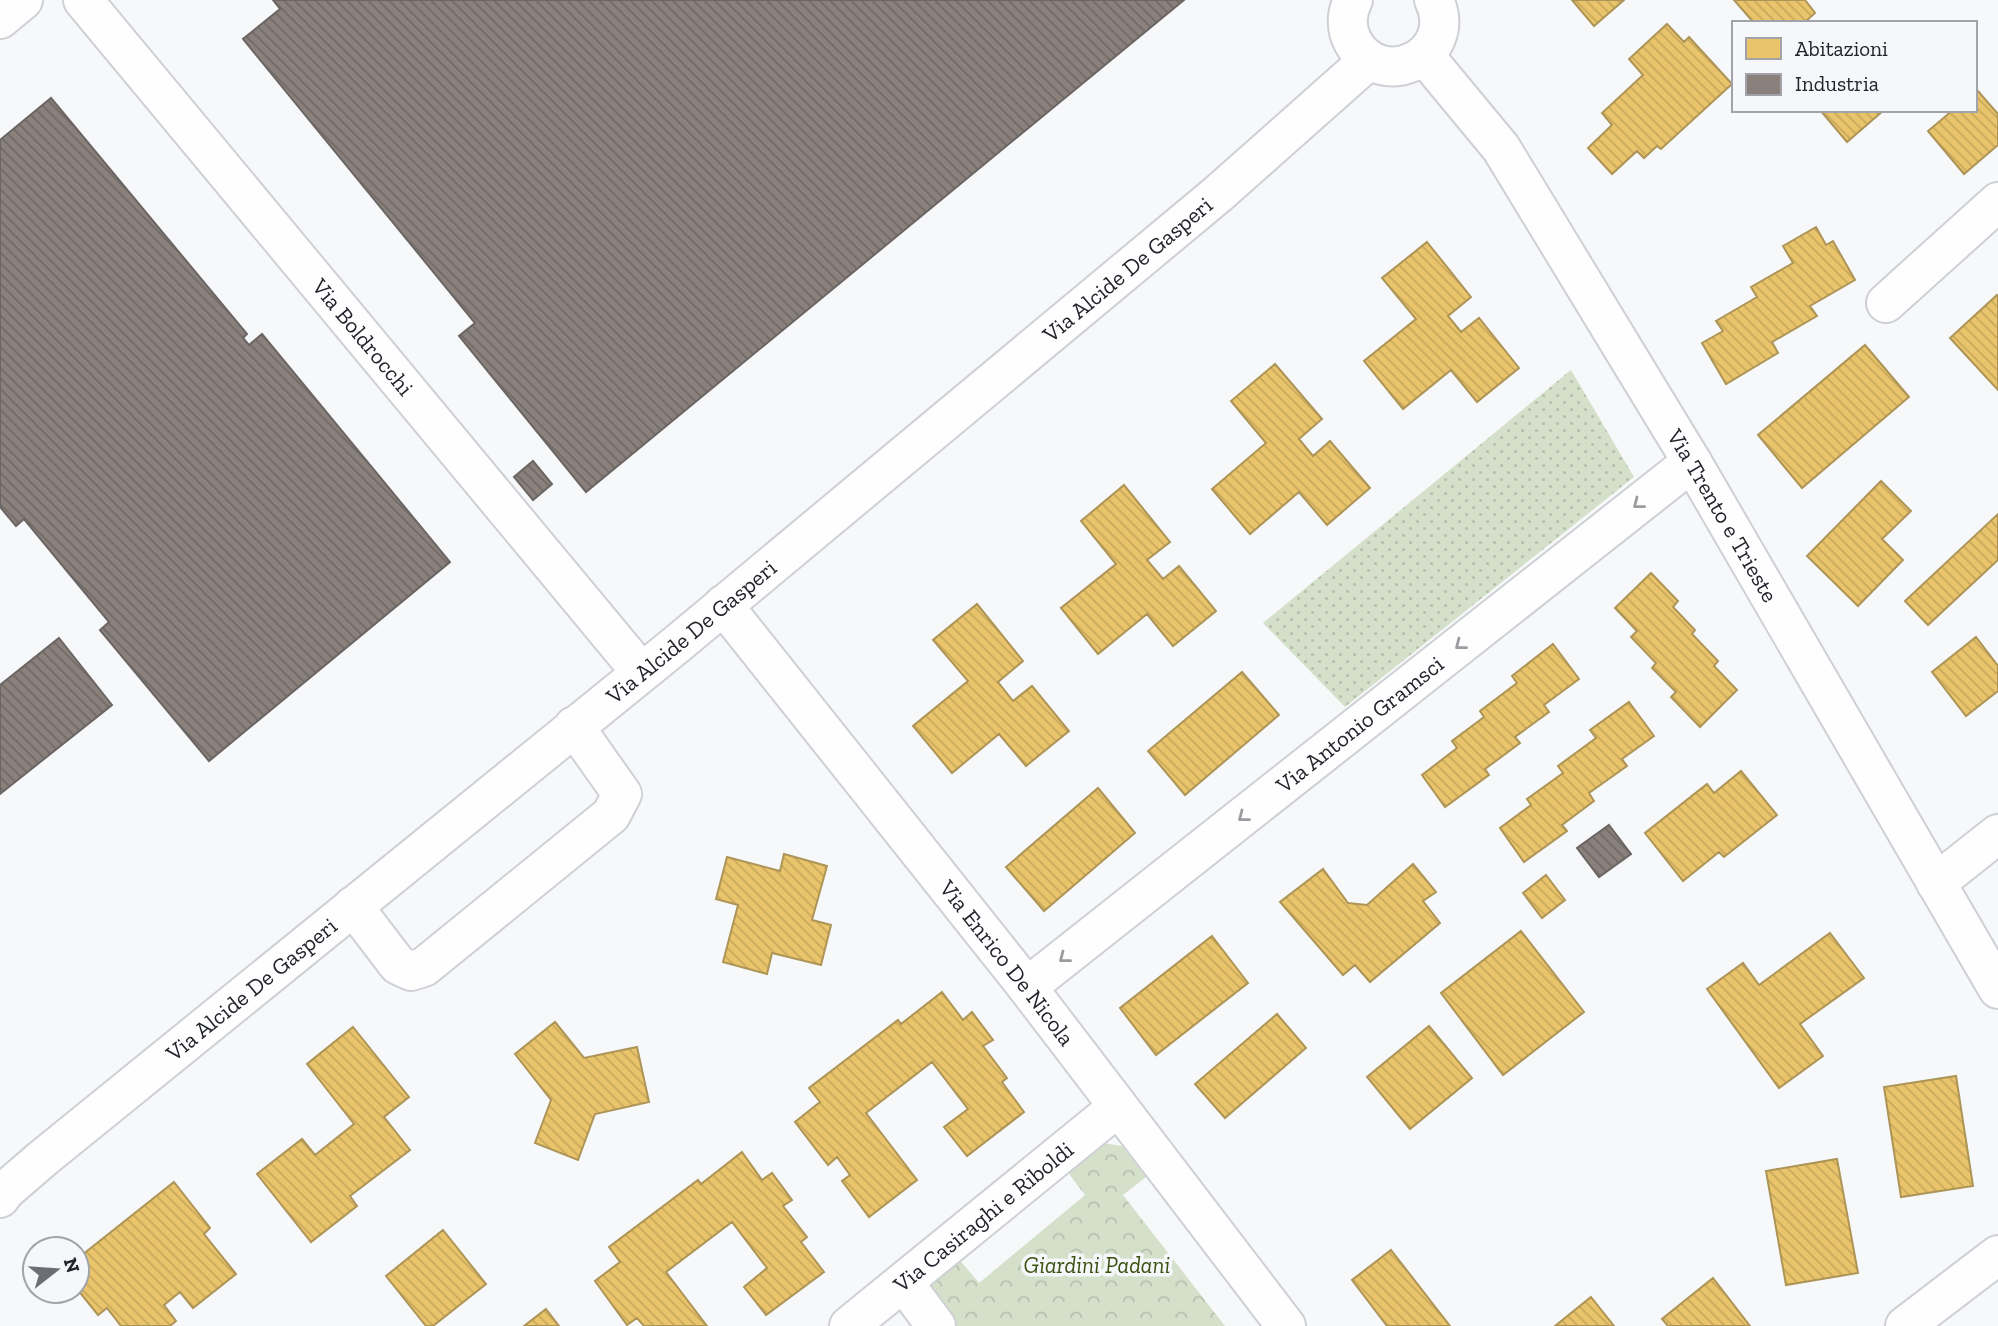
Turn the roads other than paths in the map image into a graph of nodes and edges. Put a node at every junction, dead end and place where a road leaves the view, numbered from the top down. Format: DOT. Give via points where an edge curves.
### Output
graph roads {
  1 [pos="23,0"];
  2 [pos="83,0"];
  3 [pos="1353,0"];
  4 [pos="1434,0"];
  5 [pos="0,19"];
  6 [pos="1424,55"];
  7 [pos="1368,60"];
  8 [pos="1998,202"];
  9 [pos="1886,303"];
  10 [pos="1692,463"];
  11 [pos="723,605"];
  12 [pos="641,672"];
  13 [pos="574,726"];
  14 [pos="1998,834"];
  15 [pos="1936,883"];
  16 [pos="353,906"];
  17 [pos="1027,987"];
  18 [pos="1998,989"];
  19 [pos="1118,1107"];
  20 [pos="2,1194"];
  21 [pos="1998,1255"];
  22 [pos="904,1283"];
  23 [pos="849,1326"];
  24 [pos="936,1326"];
  25 [pos="1286,1326"];
  26 [pos="1905,1326"];
  1 -- 5 [label="street"];
  2 -- 12 [label="street, Via Boldrocchi"];
  3 -- 7 [label="street" via="1347,23 1350,37"];
  4 -- 6 [label="street" via="1440,21 1438,34"];
  6 -- 7 [label="street" via="1397,67"];
  6 -- 10 [label="street, Via Trento e Trieste" via="1501,148"];
  7 -- 11 [label="street, Via Alcide De Gasperi" via="1218,194"];
  8 -- 9 [label="street"];
  10 -- 15 [label="street, Via Trento e Trieste"];
  10 -- 17 [label="street, Via Antonio Gramsci, one-way"];
  11 -- 12 [label="street, Via Alcide De Gasperi"];
  11 -- 17 [label="street, Via Enrico De Nicola"];
  12 -- 13 [label="street, Via Alcide De Gasperi"];
  13 -- 16 [label="street, Via Alcide De Gasperi"];
  13 -- 16 [label="street" via="622,794 611,815 424,967 411,971 398,965"];
  14 -- 15 [label="street"];
  15 -- 18 [label="street, Via Trento e Trieste"];
  16 -- 20 [label="street, Via Alcide De Gasperi"];
  17 -- 19 [label="street, Via Enrico De Nicola"];
  19 -- 22 [label="street, Via Casiraghi e Riboldi"];
  19 -- 25 [label="street, Via Enrico De Nicola"];
  21 -- 26 [label="street"];
  22 -- 23 [label="street, Via Casiraghi e Riboldi"];
  22 -- 24 [label="street"];
}
